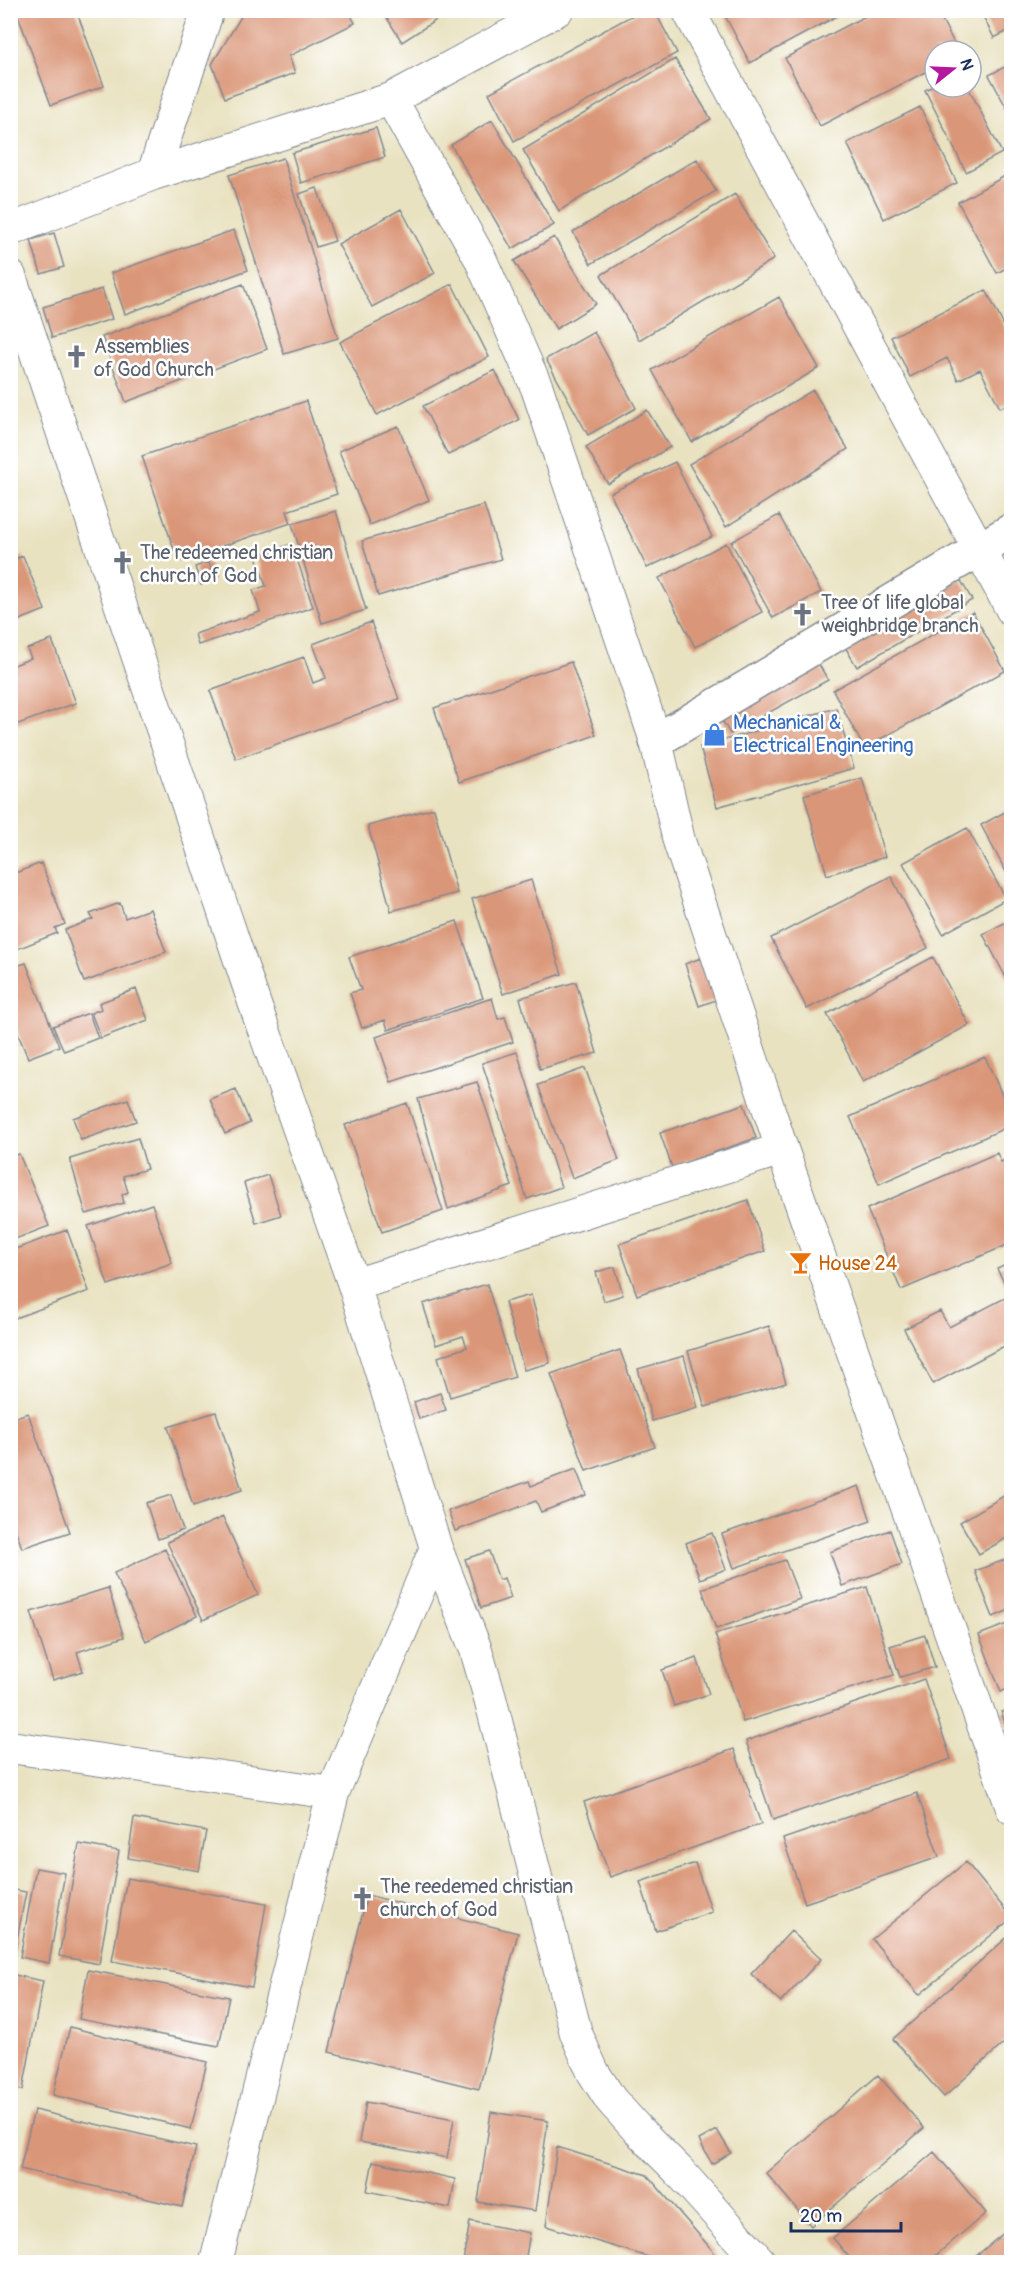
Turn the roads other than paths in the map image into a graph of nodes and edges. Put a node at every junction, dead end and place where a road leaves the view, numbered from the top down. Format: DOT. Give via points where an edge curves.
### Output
graph roads {
  1 [pos="208,10"];
  2 [pos="557,10"];
  3 [pos="688,10"];
  4 [pos="391,99"];
  5 [pos="153,174"];
  6 [pos="10,230"];
  7 [pos="10,276"];
  8 [pos="1011,530"];
  9 [pos="978,549"];
  10 [pos="1011,610"];
  11 [pos="656,741"];
  12 [pos="782,1149"];
  13 [pos="354,1285"];
  14 [pos="436,1548"];
  15 [pos="10,1747"];
  16 [pos="333,1794"];
  17 [pos="1011,1808"];
  18 [pos="216,2262"];
  19 [pos="760,2262"];
  1 -- 5 [label="street"];
  2 -- 4 [label="street"];
  3 -- 9 [label="street"];
  4 -- 5 [label="street"];
  4 -- 11 [label="street" via="480,258 537,388"];
  5 -- 6 [label="street"];
  7 -- 13 [label="street" via="254,1002"];
  8 -- 9 [label="street"];
  9 -- 10 [label="street"];
  9 -- 11 [label="street"];
  11 -- 12 [label="street" via="679,841"];
  12 -- 13 [label="street"];
  12 -- 17 [label="street"];
  13 -- 14 [label="street"];
  14 -- 16 [label="street"];
  14 -- 19 [label="street" via="479,1660 576,2033 593,2072 611,2100"];
  15 -- 16 [label="street"];
  16 -- 18 [label="street"];
}
